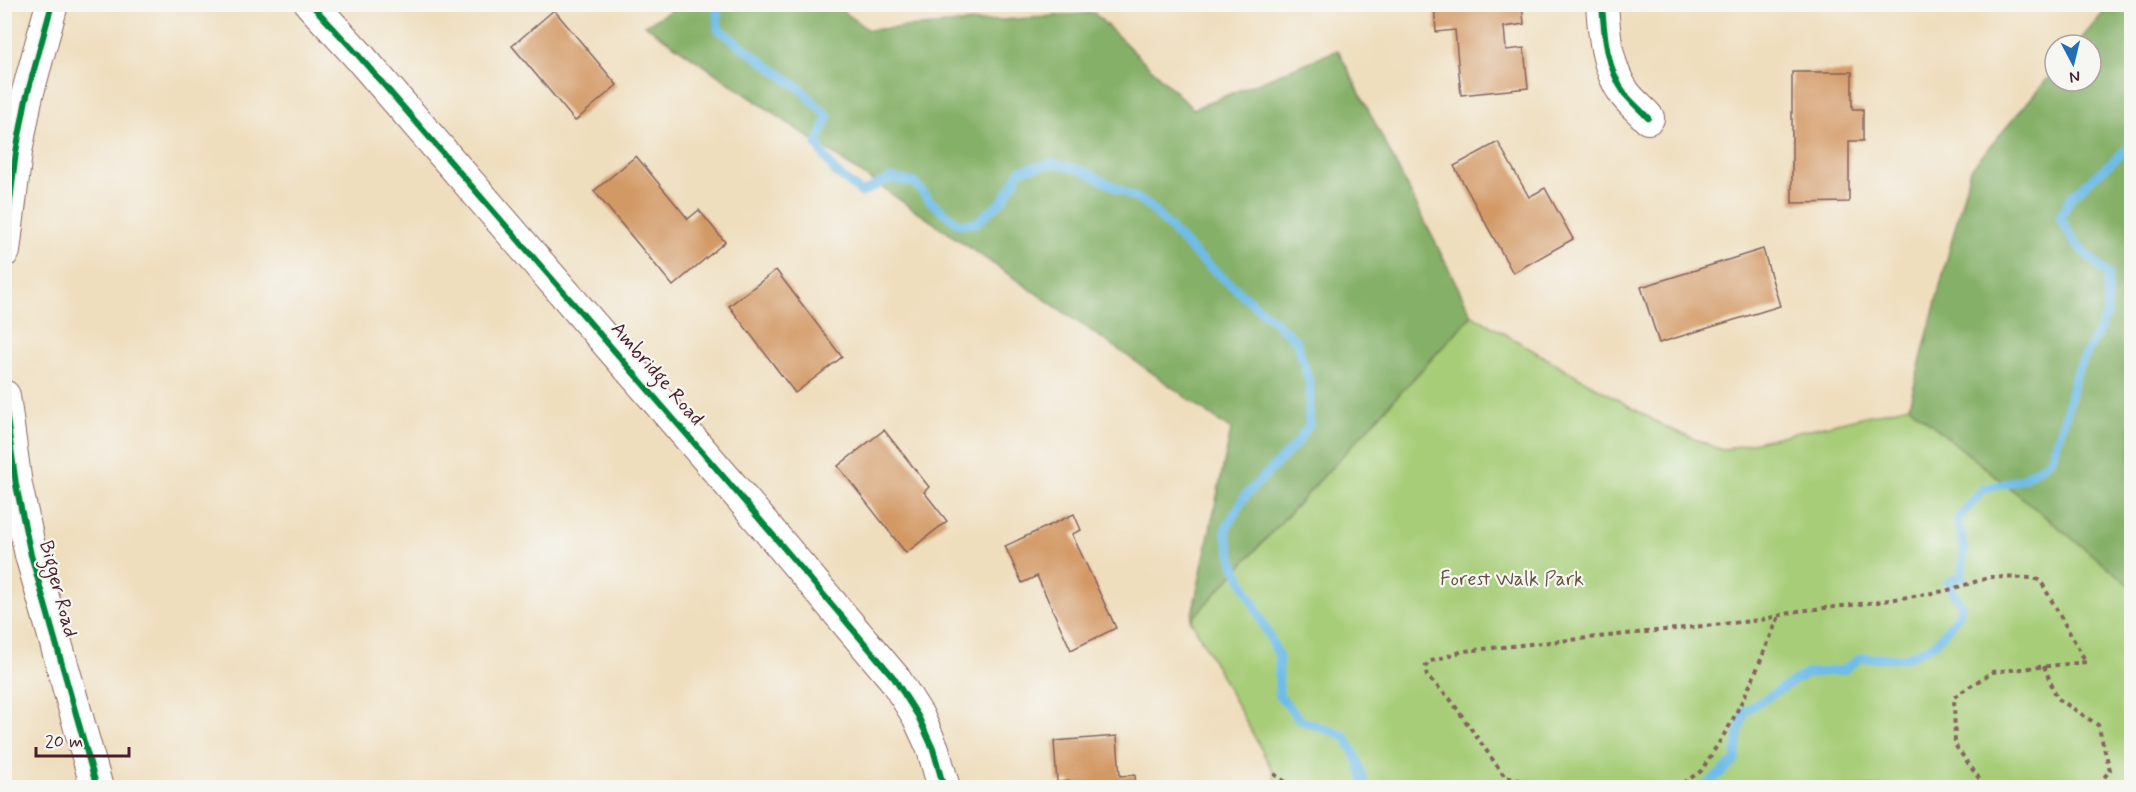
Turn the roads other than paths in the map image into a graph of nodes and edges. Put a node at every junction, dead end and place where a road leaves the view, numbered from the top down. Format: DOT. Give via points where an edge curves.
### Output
graph roads {
  1 [pos="52,4"];
  2 [pos="311,4"];
  3 [pos="1602,4"];
  4 [pos="1648,118"];
  5 [pos="4,251"];
  6 [pos="4,396"];
  7 [pos="97,788"];
  8 [pos="944,788"];
  1 -- 5 [label="street" via="26,99"];
  2 -- 8 [label="street, Ambridge Road" via="894,678 933,749"];
  3 -- 4 [label="street" via="1611,64 1625,94"];
  6 -- 7 [label="street, Bigger Road" via="30,555"];
}
